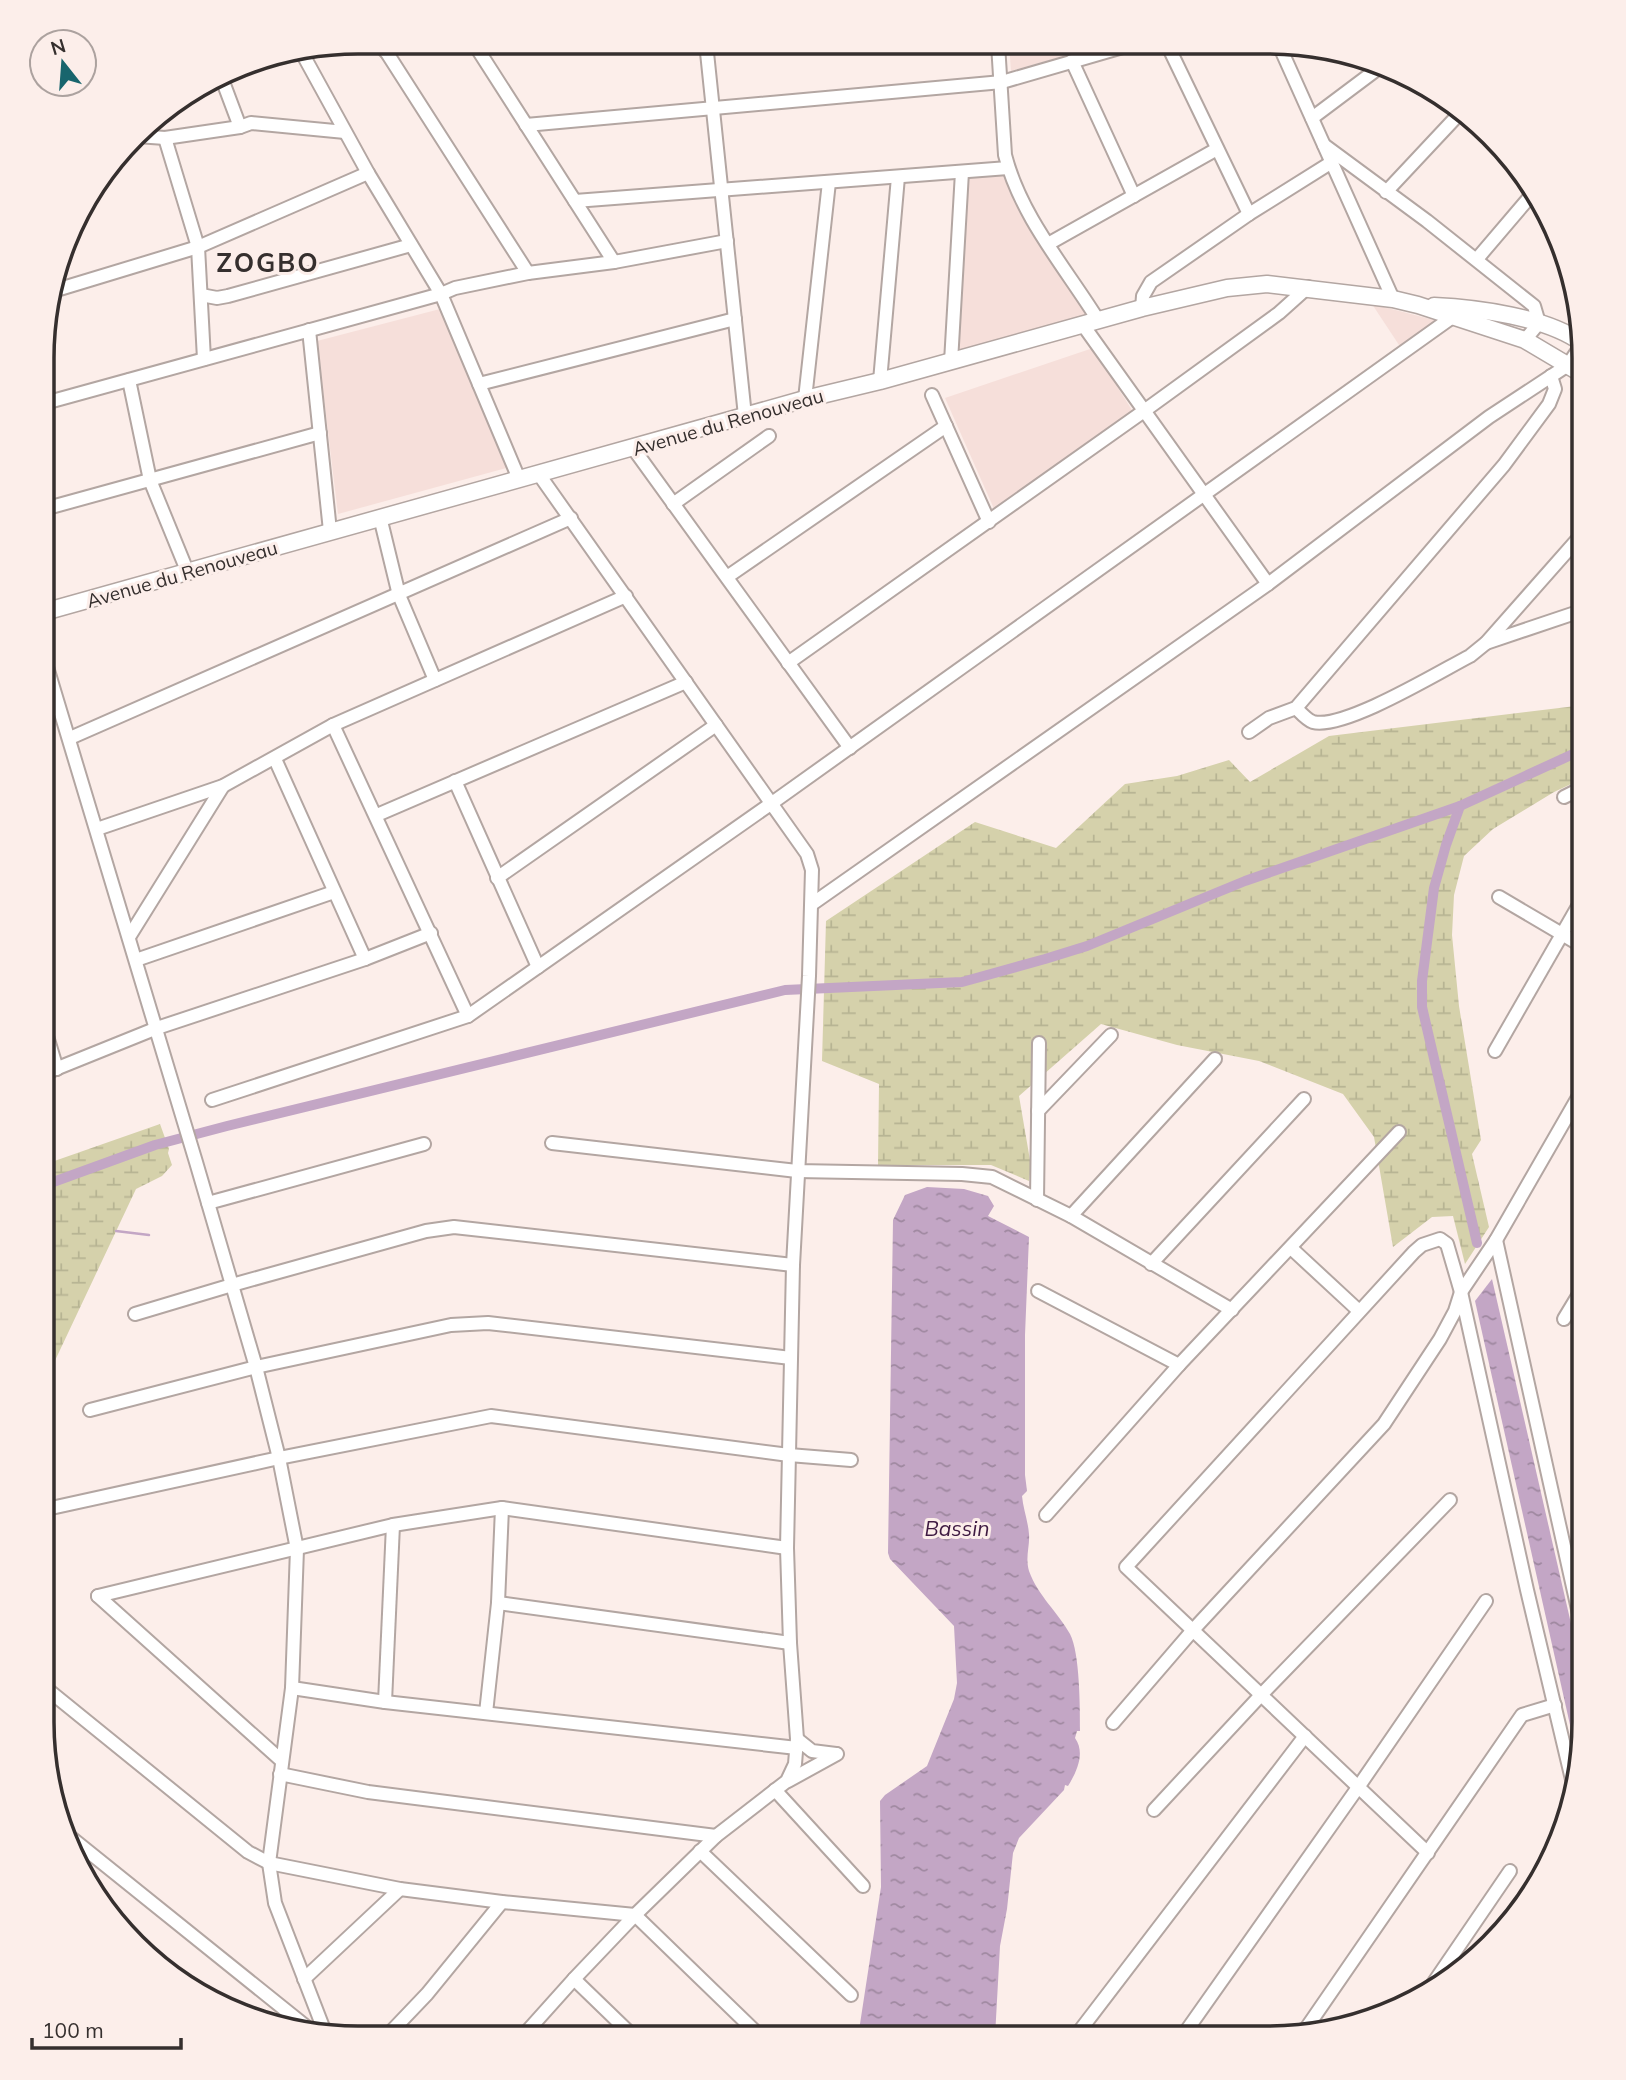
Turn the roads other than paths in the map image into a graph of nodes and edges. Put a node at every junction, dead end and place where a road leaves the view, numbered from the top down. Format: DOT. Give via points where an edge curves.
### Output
graph roads {
  1 [pos="388,54"];
  2 [pos="481,54"];
  3 [pos="707,54"];
  4 [pos="999,54"];
  5 [pos="1097,54"];
  6 [pos="1172,54"];
  7 [pos="1283,55"];
  8 [pos="305,59"];
  9 [pos="1072,61"];
  10 [pos="1373,73"];
  11 [pos="1002,82"];
  12 [pos="225,86"];
  13 [pos="713,108"];
  14 [pos="1312,118"];
  15 [pos="1455,119"];
  16 [pos="526,125"];
  17 [pos="240,127"];
  18 [pos="345,132"];
  19 [pos="150,137"];
  20 [pos="165,138"];
  21 [pos="1324,145"];
  22 [pos="1217,149"];
  23 [pos="1332,162"];
  24 [pos="1009,168"];
  25 [pos="962,172"];
  26 [pos="368,173"];
  27 [pos="898,177"];
  28 [pos="828,182"];
  29 [pos="721,188"];
  30 [pos="1387,192"];
  31 [pos="1134,196"];
  32 [pos="1527,200"];
  33 [pos="575,201"];
  34 [pos="1249,214"];
  35 [pos="727,242"];
  36 [pos="1048,244"];
  37 [pos="411,245"];
  38 [pos="198,247"];
  39 [pos="1476,260"];
  40 [pos="614,262"];
  41 [pos="528,273"];
  42 [pos="63,288"];
  43 [pos="1308,288"];
  44 [pos="441,294"];
  45 [pos="201,295"];
  46 [pos="1393,299"];
  47 [pos="1418,305"];
  48 [pos="1142,308"];
  49 [pos="1451,317"];
  50 [pos="735,319"];
  51 [pos="1091,323"];
  52 [pos="1539,323"];
  53 [pos="309,330"];
  54 [pos="1571,336"];
  55 [pos="1525,340"];
  56 [pos="204,359"];
  57 [pos="1572,359"];
  58 [pos="951,362"];
  59 [pos="1568,365"];
  60 [pos="1572,368"];
  61 [pos="1551,376"];
  62 [pos="129,380"];
  63 [pos="880,382"];
  64 [pos="479,384"];
  65 [pos="932,395"];
  66 [pos="805,399"];
  67 [pos="54,401"];
  68 [pos="1144,411"];
  69 [pos="745,415"];
  70 [pos="946,426"];
  71 [pos="320,433"];
  72 [pos="769,436"];
  73 [pos="633,448"];
  74 [pos="538,473"];
  75 [pos="519,479"];
  76 [pos="150,480"];
  77 [pos="1203,494"];
  78 [pos="673,504"];
  79 [pos="54,506"];
  80 [pos="380,517"];
  81 [pos="571,518"];
  82 [pos="989,522"];
  83 [pos="330,531"];
  84 [pos="1572,546"];
  85 [pos="188,573"];
  86 [pos="727,577"];
  87 [pos="1268,584"];
  88 [pos="399,595"];
  89 [pos="626,596"];
  90 [pos="54,609"];
  91 [pos="1572,615"];
  92 [pos="1486,643"];
  93 [pos="789,663"];
  94 [pos="435,680"];
  95 [pos="686,682"];
  96 [pos="54,707"];
  97 [pos="1296,708"];
  98 [pos="333,725"];
  99 [pos="716,725"];
  100 [pos="1249,732"];
  101 [pos="69,738"];
  102 [pos="850,748"];
  103 [pos="275,759"];
  104 [pos="455,781"];
  105 [pos="223,786"];
  106 [pos="1572,793"];
  107 [pos="1564,797"];
  108 [pos="772,803"];
  109 [pos="377,815"];
  110 [pos="97,829"];
  111 [pos="497,878"];
  112 [pos="334,892"];
  113 [pos="1499,897"];
  114 [pos="812,904"];
  115 [pos="1572,917"];
  116 [pos="431,933"];
  117 [pos="1563,933"];
  118 [pos="129,937"];
  119 [pos="1572,939"];
  120 [pos="365,959"];
  121 [pos="136,960"];
  122 [pos="538,967"];
  123 [pos="468,1016"];
  124 [pos="157,1028"];
  125 [pos="1111,1035"];
  126 [pos="1039,1043"];
  127 [pos="1495,1051"];
  128 [pos="54,1059"];
  129 [pos="1215,1059"];
  130 [pos="57,1069"];
  131 [pos="54,1070"];
  132 [pos="1304,1099"];
  133 [pos="212,1100"];
  134 [pos="1572,1108"];
  135 [pos="1038,1111"];
  136 [pos="1399,1132"];
  137 [pos="552,1143"];
  138 [pos="424,1144"];
  139 [pos="797,1171"];
  140 [pos="1037,1200"];
  141 [pos="208,1203"];
  142 [pos="1071,1216"];
  143 [pos="1496,1240"];
  144 [pos="1291,1248"];
  145 [pos="1151,1264"];
  146 [pos="793,1265"];
  147 [pos="232,1284"];
  148 [pos="1038,1291"];
  149 [pos="1461,1292"];
  150 [pos="1572,1306"];
  151 [pos="1232,1310"];
  152 [pos="1359,1311"];
  153 [pos="135,1314"];
  154 [pos="1564,1319"];
  155 [pos="791,1358"];
  156 [pos="1179,1365"];
  157 [pos="256,1367"];
  158 [pos="90,1410"];
  159 [pos="789,1455"];
  160 [pos="279,1458"];
  161 [pos="851,1460"];
  162 [pos="1450,1500"];
  163 [pos="54,1507"];
  164 [pos="502,1508"];
  165 [pos="1046,1515"];
  166 [pos="393,1525"];
  167 [pos="787,1548"];
  168 [pos="297,1549"];
  169 [pos="1572,1582"];
  170 [pos="1486,1601"];
  171 [pos="498,1604"];
  172 [pos="1193,1630"];
  173 [pos="790,1643"];
  174 [pos="292,1688"];
  175 [pos="54,1695"];
  176 [pos="1261,1695"];
  177 [pos="385,1702"];
  178 [pos="1556,1705"];
  179 [pos="486,1713"];
  180 [pos="1112,1723"];
  181 [pos="1305,1735"];
  182 [pos="797,1743"];
  183 [pos="1569,1764"];
  184 [pos="281,1767"];
  185 [pos="787,1781"];
  186 [pos="1359,1786"];
  187 [pos="775,1790"];
  188 [pos="1154,1810"];
  189 [pos="716,1836"];
  190 [pos="81,1845"];
  191 [pos="700,1850"];
  192 [pos="1428,1853"];
  193 [pos="269,1863"];
  194 [pos="1510,1871"];
  195 [pos="863,1886"];
  196 [pos="400,1889"];
  197 [pos="502,1902"];
  198 [pos="635,1915"];
  199 [pos="1441,1972"];
  200 [pos="304,1979"];
  201 [pos="574,1979"];
  202 [pos="851,1995"];
  203 [pos="297,2020"];
  204 [pos="321,2023"];
  205 [pos="1310,2023"];
  206 [pos="396,2026"];
  207 [pos="532,2026"];
  208 [pos="623,2026"];
  209 [pos="750,2026"];
  210 [pos="1083,2026"];
  211 [pos="1190,2026"];
  1 -- 41 [label="street"];
  2 -- 16 [label="street"];
  3 -- 13 [label="street"];
  4 -- 11 [label="street"];
  5 -- 9 [label="street"];
  6 -- 22 [label="street"];
  7 -- 14 [label="street"];
  8 -- 18 [label="street"];
  9 -- 11 [label="street"];
  9 -- 31 [label="street"];
  10 -- 14 [label="street"];
  11 -- 13 [label="street"];
  11 -- 24 [label="street"];
  12 -- 17 [label="street"];
  13 -- 16 [label="street"];
  13 -- 29 [label="street"];
  14 -- 21 [label="street"];
  15 -- 30 [label="street"];
  16 -- 33 [label="street"];
  17 -- 18 [label="street" via="251,123"];
  17 -- 20 [label="street"];
  18 -- 26 [label="street"];
  19 -- 20 [label="street"];
  20 -- 38 [label="street"];
  21 -- 23 [label="street"];
  21 -- 30 [label="street"];
  22 -- 31 [label="street"];
  22 -- 34 [label="street"];
  23 -- 34 [label="street"];
  23 -- 46 [label="street"];
  24 -- 25 [label="street"];
  24 -- 36 [label="street" via="1025,208"];
  25 -- 27 [label="street"];
  25 -- 58 [label="street"];
  26 -- 37 [label="street"];
  26 -- 38 [label="street"];
  27 -- 28 [label="street"];
  27 -- 63 [label="street"];
  28 -- 29 [label="street"];
  28 -- 66 [label="street"];
  29 -- 33 [label="street"];
  29 -- 35 [label="street"];
  30 -- 39 [label="street"];
  31 -- 36 [label="street"];
  32 -- 39 [label="street"];
  33 -- 40 [label="street"];
  34 -- 48 [label="street" via="1151,282"];
  35 -- 40 [label="street"];
  35 -- 50 [label="street"];
  36 -- 51 [label="street"];
  37 -- 44 [label="street"];
  37 -- 45 [label="street" via="228,296"];
  38 -- 42 [label="street"];
  38 -- 45 [label="street"];
  39 -- 52 [label="street" via="1534,306"];
  40 -- 41 [label="street"];
  41 -- 44 [label="street"];
  43 -- 46 [label="main road, Avenue du Renouveau"];
  43 -- 48 [label="main road, Avenue du Renouveau" via="1247,285"];
  43 -- 68 [label="street"];
  44 -- 53 [label="street"];
  44 -- 64 [label="street"];
  45 -- 56 [label="street"];
  46 -- 47 [label="main road, Avenue du Renouveau"];
  47 -- 49 [label="main road, Avenue du Renouveau"];
  47 -- 52 [label="main road, Avenue du Renouveau" via="1462,308"];
  48 -- 51 [label="main road, Avenue du Renouveau"];
  49 -- 55 [label="main road, Avenue du Renouveau"];
  49 -- 77 [label="street"];
  50 -- 64 [label="street"];
  50 -- 69 [label="street"];
  51 -- 58 [label="main road, Avenue du Renouveau"];
  51 -- 68 [label="street"];
  52 -- 54 [label="main road, Avenue du Renouveau"];
  52 -- 55 [label="street"];
  53 -- 56 [label="street"];
  53 -- 71 [label="street"];
  55 -- 59 [label="main road, Avenue du Renouveau"];
  56 -- 62 [label="street"];
  57 -- 59 [label="street"];
  58 -- 63 [label="main road, Avenue du Renouveau"];
  59 -- 60 [label="main road, Avenue du Renouveau"];
  59 -- 61 [label="street"];
  61 -- 87 [label="street" via="1489,417"];
  61 -- 97 [label="street" via="1555,389 1549,404 1504,466"];
  62 -- 67 [label="street"];
  62 -- 76 [label="street"];
  63 -- 66 [label="main road, Avenue du Renouveau"];
  64 -- 75 [label="street"];
  65 -- 70 [label="street"];
  66 -- 69 [label="main road, Avenue du Renouveau"];
  68 -- 77 [label="street"];
  68 -- 82 [label="street"];
  69 -- 73 [label="main road, Avenue du Renouveau"];
  70 -- 82 [label="street"];
  70 -- 86 [label="street"];
  71 -- 76 [label="street"];
  71 -- 83 [label="street"];
  72 -- 78 [label="street"];
  73 -- 74 [label="main road, Avenue du Renouveau"];
  73 -- 78 [label="street"];
  74 -- 75 [label="main road, Avenue du Renouveau"];
  74 -- 81 [label="street"];
  75 -- 80 [label="main road, Avenue du Renouveau"];
  76 -- 79 [label="street"];
  76 -- 85 [label="street"];
  77 -- 87 [label="street"];
  77 -- 102 [label="street"];
  78 -- 86 [label="street"];
  80 -- 83 [label="main road, Avenue du Renouveau"];
  80 -- 88 [label="street"];
  81 -- 88 [label="street"];
  81 -- 89 [label="street"];
  82 -- 93 [label="street"];
  83 -- 85 [label="main road, Avenue du Renouveau"];
  84 -- 92 [label="street"];
  85 -- 90 [label="main road, Avenue du Renouveau"];
  86 -- 93 [label="street"];
  87 -- 114 [label="street"];
  88 -- 94 [label="street"];
  88 -- 101 [label="street"];
  89 -- 94 [label="street"];
  89 -- 95 [label="street"];
  91 -- 92 [label="street"];
  92 -- 97 [label="street" via="1470,656 1359,713 1328,723 1311,722"];
  93 -- 102 [label="street"];
  94 -- 98 [label="street"];
  95 -- 99 [label="street"];
  95 -- 104 [label="street"];
  96 -- 101 [label="street"];
  97 -- 100 [label="street"];
  98 -- 103 [label="street"];
  98 -- 109 [label="street"];
  99 -- 108 [label="street"];
  99 -- 111 [label="street"];
  101 -- 110 [label="street"];
  102 -- 108 [label="street"];
  103 -- 105 [label="street"];
  103 -- 112 [label="street"];
  104 -- 109 [label="street"];
  104 -- 111 [label="street"];
  105 -- 110 [label="street"];
  105 -- 118 [label="street"];
  106 -- 107 [label="street"];
  108 -- 114 [label="street" via="811,862"];
  108 -- 122 [label="street"];
  109 -- 116 [label="street"];
  110 -- 118 [label="street"];
  111 -- 122 [label="street"];
  112 -- 120 [label="street"];
  112 -- 121 [label="street"];
  113 -- 117 [label="street"];
  114 -- 139 [label="street"];
  115 -- 117 [label="street"];
  116 -- 120 [label="street"];
  116 -- 123 [label="street"];
  117 -- 119 [label="street"];
  117 -- 127 [label="street"];
  118 -- 121 [label="street"];
  120 -- 124 [label="street"];
  121 -- 124 [label="street"];
  122 -- 123 [label="street"];
  123 -- 133 [label="street"];
  124 -- 130 [label="street"];
  124 -- 141 [label="street"];
  125 -- 135 [label="street"];
  126 -- 135 [label="street"];
  128 -- 130 [label="street"];
  129 -- 142 [label="street"];
  130 -- 131 [label="street"];
  132 -- 145 [label="street"];
  134 -- 143 [label="street"];
  135 -- 140 [label="street"];
  136 -- 144 [label="street"];
  137 -- 139 [label="street"];
  138 -- 141 [label="street"];
  139 -- 140 [label="street" via="992,1177"];
  139 -- 146 [label="street"];
  140 -- 142 [label="street"];
  141 -- 147 [label="street"];
  142 -- 145 [label="street"];
  143 -- 149 [label="street"];
  143 -- 169 [label="street"];
  144 -- 151 [label="street"];
  144 -- 152 [label="street"];
  145 -- 151 [label="street"];
  146 -- 147 [label="street" via="454,1227"];
  146 -- 155 [label="street"];
  147 -- 153 [label="street"];
  147 -- 157 [label="street"];
  148 -- 156 [label="street"];
  149 -- 152 [label="street" via="1447,1244 1440,1239 1414,1252"];
  149 -- 172 [label="street" via="1440,1339 1384,1424"];
  149 -- 178 [label="street"];
  150 -- 154 [label="street"];
  151 -- 156 [label="street"];
  152 -- 172 [label="street" via="1126,1567"];
  155 -- 157 [label="street" via="488,1323 450,1325"];
  155 -- 159 [label="street"];
  156 -- 165 [label="street"];
  157 -- 158 [label="street"];
  157 -- 160 [label="street"];
  159 -- 160 [label="street" via="491,1416"];
  159 -- 161 [label="street"];
  159 -- 167 [label="street"];
  160 -- 163 [label="street"];
  160 -- 168 [label="street"];
  162 -- 176 [label="street"];
  164 -- 166 [label="street"];
  164 -- 167 [label="street"];
  164 -- 171 [label="street"];
  166 -- 168 [label="street"];
  166 -- 177 [label="street"];
  167 -- 173 [label="street"];
  168 -- 174 [label="street"];
  168 -- 184 [label="street" via="98,1595"];
  170 -- 186 [label="street"];
  171 -- 173 [label="street"];
  171 -- 179 [label="street"];
  172 -- 176 [label="street"];
  172 -- 180 [label="street"];
  173 -- 182 [label="street"];
  174 -- 177 [label="street"];
  174 -- 184 [label="street"];
  175 -- 193 [label="street" via="248,1852"];
  176 -- 181 [label="street"];
  176 -- 188 [label="street"];
  177 -- 179 [label="street"];
  178 -- 183 [label="street"];
  178 -- 192 [label="street" via="1522,1715"];
  179 -- 182 [label="street"];
  181 -- 186 [label="street"];
  181 -- 210 [label="street"];
  182 -- 185 [label="street"];
  182 -- 185 [label="street" via="812,1751 837,1754"];
  184 -- 189 [label="street" via="368,1791"];
  184 -- 193 [label="street"];
  185 -- 187 [label="street"];
  186 -- 192 [label="street"];
  186 -- 211 [label="street"];
  187 -- 189 [label="street"];
  187 -- 195 [label="street"];
  189 -- 191 [label="street"];
  190 -- 203 [label="street"];
  191 -- 198 [label="street"];
  191 -- 202 [label="street"];
  192 -- 205 [label="street"];
  193 -- 196 [label="street"];
  193 -- 200 [label="street" via="275,1903"];
  194 -- 199 [label="street"];
  196 -- 197 [label="street"];
  196 -- 200 [label="street"];
  197 -- 198 [label="street"];
  197 -- 206 [label="street"];
  198 -- 201 [label="street"];
  198 -- 209 [label="street"];
  200 -- 204 [label="street"];
  201 -- 207 [label="street"];
  201 -- 208 [label="street"];
}
